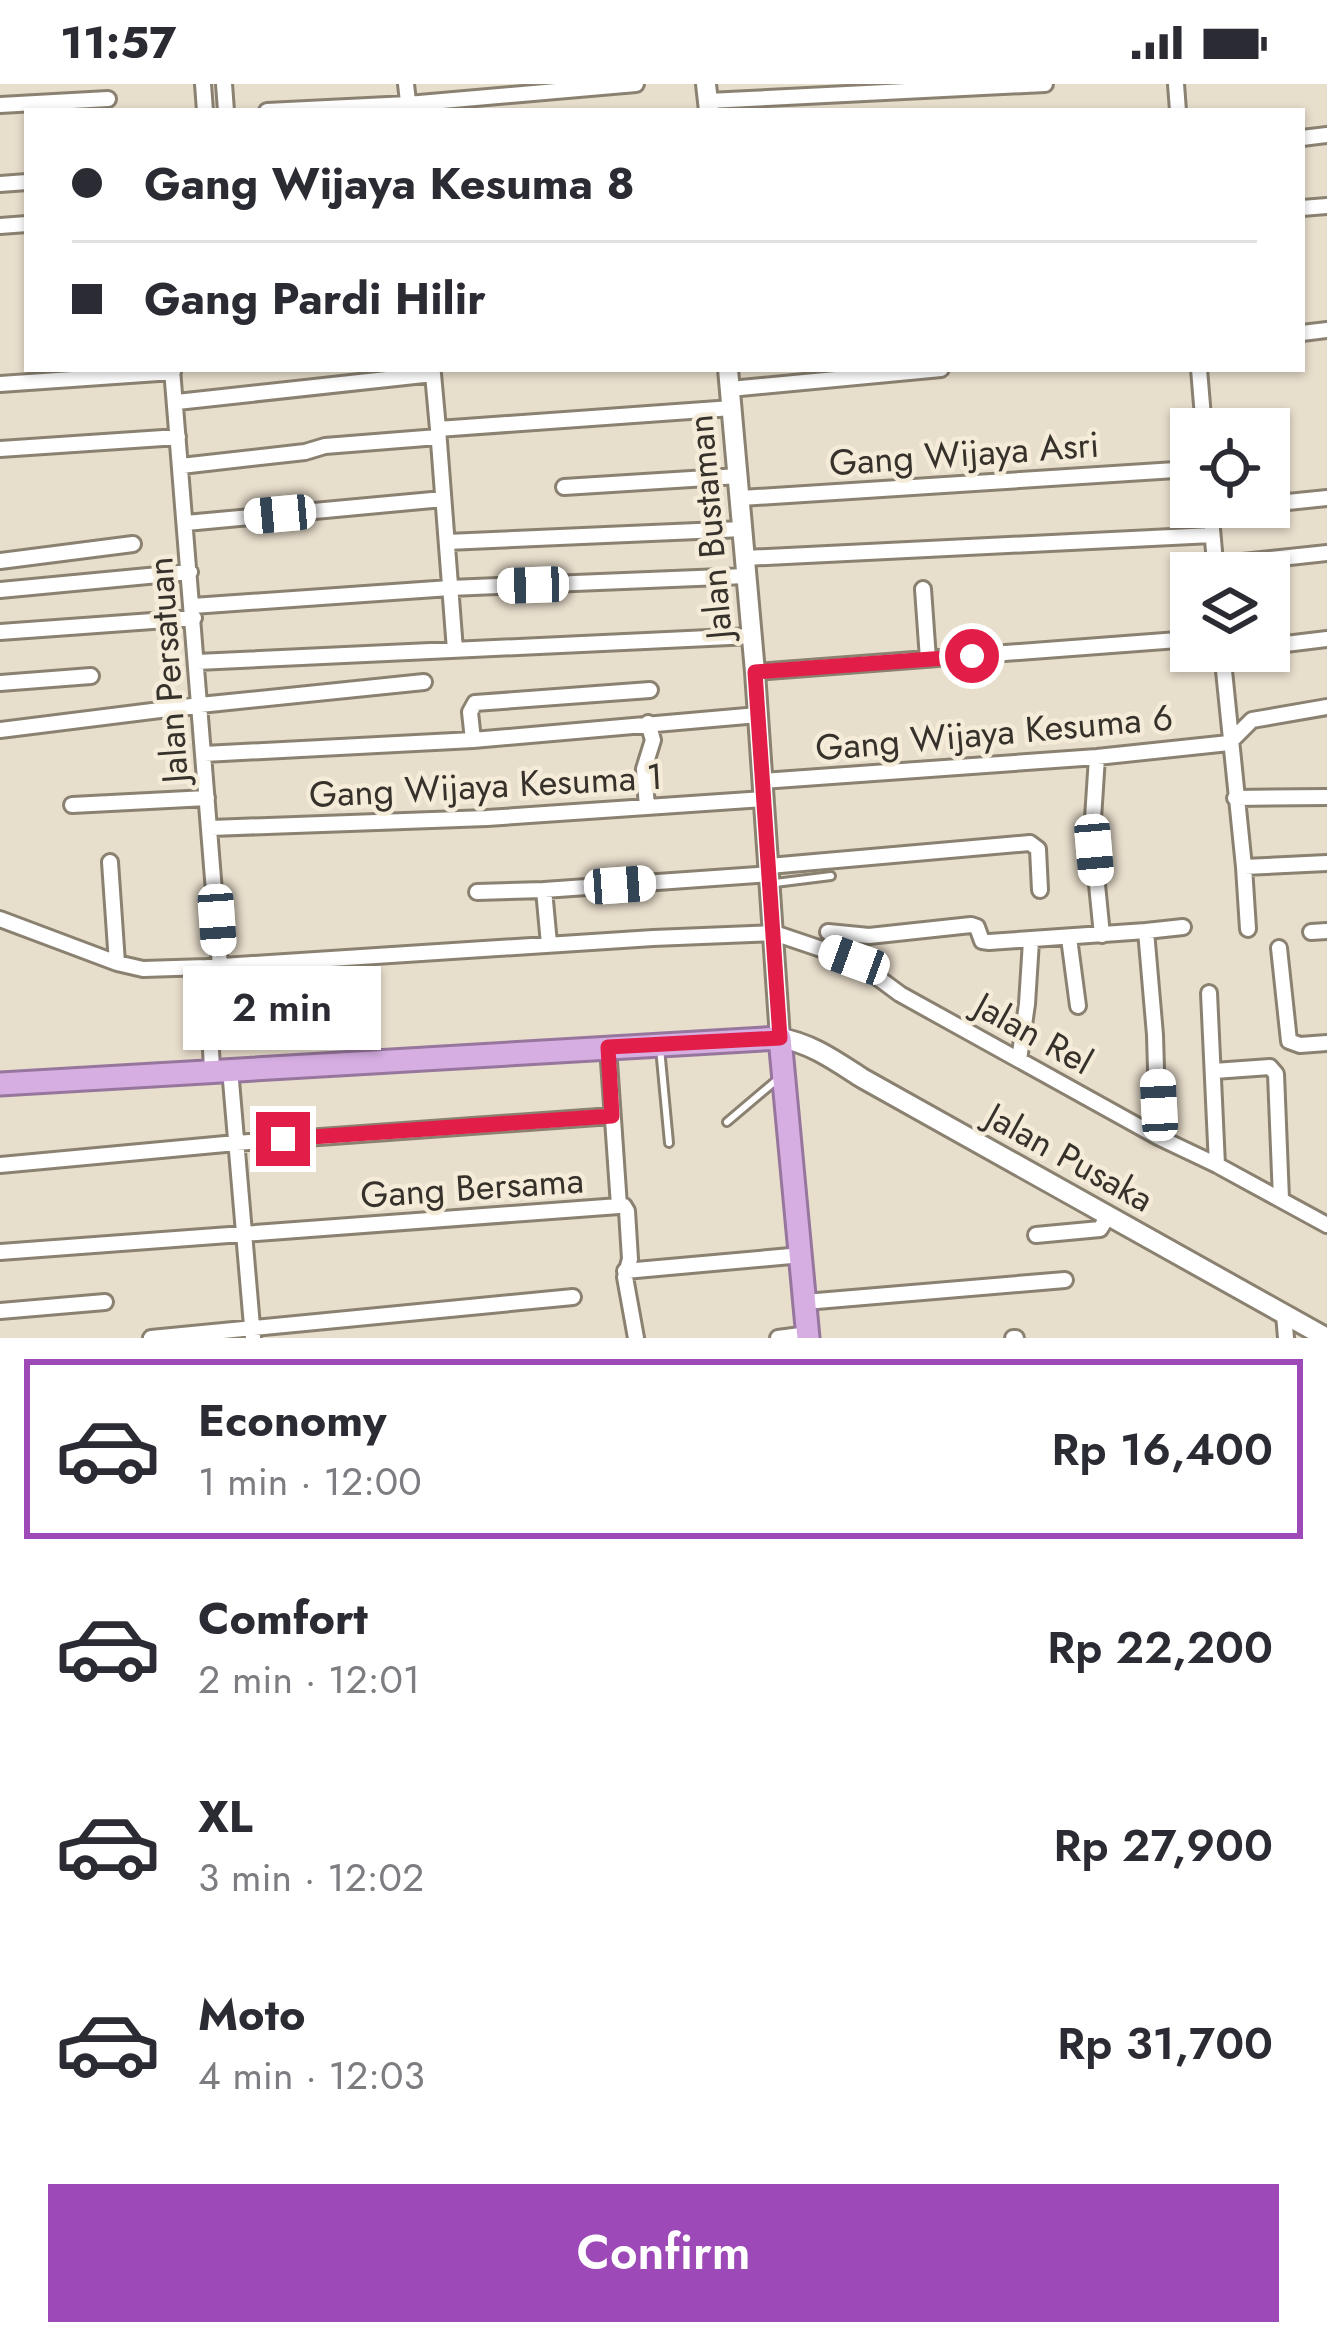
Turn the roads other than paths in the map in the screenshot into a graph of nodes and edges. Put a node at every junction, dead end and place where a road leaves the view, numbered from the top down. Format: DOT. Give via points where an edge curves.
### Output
graph roads {
  1 [pos="406,84"];
  2 [pos="636,84"];
  3 [pos="1045,84"];
  4 [pos="108,99"];
  5 [pos="708,99"];
  6 [pos="0,105"];
  7 [pos="409,108"];
  8 [pos="160,372"];
  9 [pos="173,372"];
  10 [pos="433,372"];
  11 [pos="909,372"];
  12 [pos="1199,372"];
  13 [pos="0,384"];
  14 [pos="730,389"];
  15 [pos="177,402"];
  16 [pos="1202,408"];
  17 [pos="438,433"];
  18 [pos="178,437"];
  19 [pos="0,449"];
  20 [pos="181,466"];
  21 [pos="1170,470"];
  22 [pos="739,476"];
  23 [pos="564,487"];
  24 [pos="741,497"];
  25 [pos="1327,498"];
  26 [pos="443,499"];
  27 [pos="1290,502"];
  28 [pos="186,523"];
  29 [pos="1211,528"];
  30 [pos="743,529"];
  31 [pos="1212,535"];
  32 [pos="447,542"];
  33 [pos="133,544"];
  34 [pos="1214,552"];
  35 [pos="1327,554"];
  36 [pos="1290,559"];
  37 [pos="0,561"];
  38 [pos="746,567"];
  39 [pos="190,572"];
  40 [pos="450,588"];
  41 [pos="923,589"];
  42 [pos="0,590"];
  43 [pos="193,612"];
  44 [pos="0,632"];
  45 [pos="751,637"];
  46 [pos="1327,639"];
  47 [pos="1170,641"];
  48 [pos="1290,643"];
  49 [pos="455,650"];
  50 [pos="928,659"];
  51 [pos="197,662"];
  52 [pos="755,672"];
  53 [pos="1227,672"];
  54 [pos="91,676"];
  55 [pos="424,682"];
  56 [pos="0,683"];
  57 [pos="650,690"];
  58 [pos="200,705"];
  59 [pos="1327,707"];
  60 [pos="758,715"];
  61 [pos="648,723"];
  62 [pos="0,730"];
  63 [pos="473,740"];
  64 [pos="1229,743"];
  65 [pos="204,754"];
  66 [pos="1096,757"];
  67 [pos="763,790"];
  68 [pos="1327,797"];
  69 [pos="207,798"];
  70 [pos="1235,798"];
  71 [pos="72,805"];
  72 [pos="647,807"];
  73 [pos="211,828"];
  74 [pos="110,862"];
  75 [pos="1327,862"];
  76 [pos="1244,867"];
  77 [pos="770,874"];
  78 [pos="831,876"];
  79 [pos="544,890"];
  80 [pos="1040,890"];
  81 [pos="477,892"];
  82 [pos="0,919"];
  83 [pos="1183,927"];
  84 [pos="1248,928"];
  85 [pos="1146,931"];
  86 [pos="828,932"];
  87 [pos="774,933"];
  88 [pos="1102,934"];
  89 [pos="1070,938"];
  90 [pos="1031,941"];
  91 [pos="549,944"];
  92 [pos="1279,948"];
  93 [pos="117,964"];
  94 [pos="214,967"];
  95 [pos="1209,993"];
  96 [pos="1078,1006"];
  97 [pos="780,1038"];
  98 [pos="1327,1043"];
  99 [pos="660,1044"];
  100 [pos="608,1047"];
  101 [pos="1019,1060"];
  102 [pos="221,1069"];
  103 [pos="1214,1071"];
  104 [pos="784,1075"];
  105 [pos="0,1084"];
  106 [pos="612,1116"];
  107 [pos="727,1122"];
  108 [pos="1157,1137"];
  109 [pos="236,1143"];
  110 [pos="669,1143"];
  111 [pos="0,1165"];
  112 [pos="1217,1165"];
  113 [pos="1281,1199"];
  114 [pos="619,1206"];
  115 [pos="1108,1216"];
  116 [pos="1327,1226"];
  117 [pos="244,1234"];
  118 [pos="1036,1235"];
  119 [pos="0,1252"];
  120 [pos="802,1255"];
  121 [pos="625,1271"];
  122 [pos="1065,1280"];
  123 [pos="572,1297"];
  124 [pos="105,1302"];
  125 [pos="805,1302"];
  126 [pos="0,1311"];
  127 [pos="1284,1314"];
  128 [pos="253,1333"];
  129 [pos="808,1336"];
  130 [pos="151,1338"];
  131 [pos="636,1338"];
  132 [pos="778,1338"];
  133 [pos="1286,1338"];
  134 [pos="1327,1338"];
  1 -- 7 [label="street"];
  2 -- 7 [label="street"];
  3 -- 5 [label="street"];
  4 -- 6 [label="street"];
  8 -- 13 [label="street"];
  9 -- 15 [label="street, Jalan Persatuan"];
  10 -- 15 [label="street"];
  10 -- 17 [label="street"];
  11 -- 14 [label="street"];
  12 -- 16 [label="street"];
  14 -- 17 [label="street"];
  14 -- 22 [label="main road, Jalan Bustaman"];
  15 -- 18 [label="street, Jalan Persatuan"];
  17 -- 20 [label="street"];
  17 -- 26 [label="street"];
  18 -- 19 [label="street"];
  18 -- 20 [label="street, Jalan Persatuan"];
  20 -- 28 [label="street, Jalan Persatuan"];
  21 -- 24 [label="street, Gang Wijaya Asri"];
  22 -- 23 [label="street"];
  22 -- 24 [label="main road, Jalan Bustaman"];
  24 -- 30 [label="main road, Jalan Bustaman"];
  25 -- 27 [label="street"];
  26 -- 28 [label="street"];
  26 -- 32 [label="street"];
  28 -- 39 [label="street, Jalan Persatuan"];
  29 -- 31 [label="street"];
  30 -- 32 [label="street"];
  30 -- 38 [label="main road, Jalan Bustaman"];
  31 -- 34 [label="street"];
  31 -- 38 [label="street"];
  32 -- 40 [label="street"];
  33 -- 37 [label="street"];
  35 -- 36 [label="street"];
  38 -- 40 [label="street"];
  38 -- 45 [label="main road, Jalan Bustaman"];
  39 -- 42 [label="street"];
  39 -- 43 [label="street, Jalan Persatuan"];
  40 -- 43 [label="street"];
  40 -- 49 [label="street"];
  41 -- 50 [label="street"];
  43 -- 44 [label="street"];
  43 -- 51 [label="street, Jalan Persatuan"];
  45 -- 49 [label="street"];
  45 -- 52 [label="main road, Jalan Bustaman"];
  46 -- 48 [label="street"];
  47 -- 50 [label="street"];
  49 -- 51 [label="street"];
  50 -- 52 [label="street"];
  51 -- 58 [label="street, Jalan Persatuan"];
  52 -- 60 [label="main road, Jalan Bustaman"];
  53 -- 64 [label="street"];
  54 -- 56 [label="street"];
  55 -- 58 [label="street"];
  57 -- 63 [label="street" via="475,703"];
  58 -- 62 [label="street"];
  58 -- 65 [label="street, Jalan Persatuan"];
  59 -- 64 [label="street" via="1252,720"];
  60 -- 61 [label="street"];
  60 -- 67 [label="main road, Jalan Bustaman"];
  61 -- 63 [label="street"];
  61 -- 72 [label="street"];
  63 -- 65 [label="street"];
  64 -- 66 [label="street, Gang Wijaya Kesuma 6"];
  64 -- 70 [label="street"];
  65 -- 69 [label="street, Jalan Persatuan"];
  66 -- 67 [label="street, Gang Wijaya Kesuma 6" via="941,766"];
  66 -- 88 [label="street"];
  67 -- 72 [label="street, Gang Wijaya Kesuma 1"];
  67 -- 77 [label="main road, Jalan Bustaman"];
  68 -- 70 [label="street"];
  69 -- 71 [label="street"];
  69 -- 73 [label="street, Jalan Persatuan"];
  70 -- 76 [label="street"];
  72 -- 73 [label="street, Gang Wijaya Kesuma 1"];
  73 -- 94 [label="street, Jalan Persatuan"];
  74 -- 93 [label="street"];
  75 -- 76 [label="street"];
  76 -- 84 [label="street"];
  77 -- 78 [label="lane"];
  77 -- 79 [label="street"];
  77 -- 80 [label="street" via="1030,843 1039,850"];
  77 -- 87 [label="main road, Jalan Bustaman"];
  79 -- 81 [label="street"];
  79 -- 91 [label="street"];
  82 -- 93 [label="street"];
  83 -- 85 [label="street"];
  85 -- 88 [label="street"];
  85 -- 108 [label="street"];
  86 -- 90 [label="street" via="971,925 985,942"];
  87 -- 91 [label="street"];
  87 -- 97 [label="main road, Jalan Bustaman"];
  87 -- 101 [label="street, Jalan Rel" via="854,960"];
  88 -- 89 [label="street"];
  89 -- 90 [label="street"];
  89 -- 96 [label="street"];
  90 -- 101 [label="street"];
  91 -- 94 [label="street"];
  92 -- 98 [label="street" via="1289,1041"];
  93 -- 94 [label="street"];
  94 -- 102 [label="street, Jalan Persatuan"];
  95 -- 103 [label="street"];
  97 -- 99 [label="highway"];
  97 -- 104 [label="highway"];
  97 -- 115 [label="main road, Jalan Pusaka" via="813,1048"];
  99 -- 100 [label="highway"];
  99 -- 110 [label="lane"];
  100 -- 102 [label="highway"];
  100 -- 106 [label="street, Gang Bersama"];
  101 -- 108 [label="street, Jalan Rel"];
  102 -- 105 [label="highway"];
  102 -- 109 [label="street, Jalan Persatuan"];
  103 -- 112 [label="street"];
  103 -- 113 [label="street" via="1270,1067 1276,1074"];
  104 -- 107 [label="lane"];
  104 -- 120 [label="highway"];
  106 -- 109 [label="street"];
  106 -- 114 [label="street, Gang Bersama"];
  108 -- 112 [label="street, Jalan Rel"];
  109 -- 111 [label="street"];
  109 -- 117 [label="street, Jalan Persatuan"];
  112 -- 113 [label="street, Jalan Rel"];
  113 -- 116 [label="street, Jalan Rel"];
  114 -- 117 [label="street, Gang Bersama"];
  114 -- 121 [label="street" via="628,1211"];
  115 -- 118 [label="street" via="1100,1229"];
  115 -- 127 [label="main road, Jalan Pusaka"];
  117 -- 119 [label="street, Gang Bersama"];
  117 -- 128 [label="street, Jalan Persatuan"];
  120 -- 121 [label="street"];
  120 -- 125 [label="highway"];
  121 -- 131 [label="street"];
  122 -- 125 [label="street"];
  123 -- 128 [label="street"];
  124 -- 126 [label="street"];
  125 -- 129 [label="highway"];
  127 -- 133 [label="street"];
  127 -- 134 [label="main road, Jalan Pusaka"];
  128 -- 130 [label="street"];
  129 -- 132 [label="street"];
}
